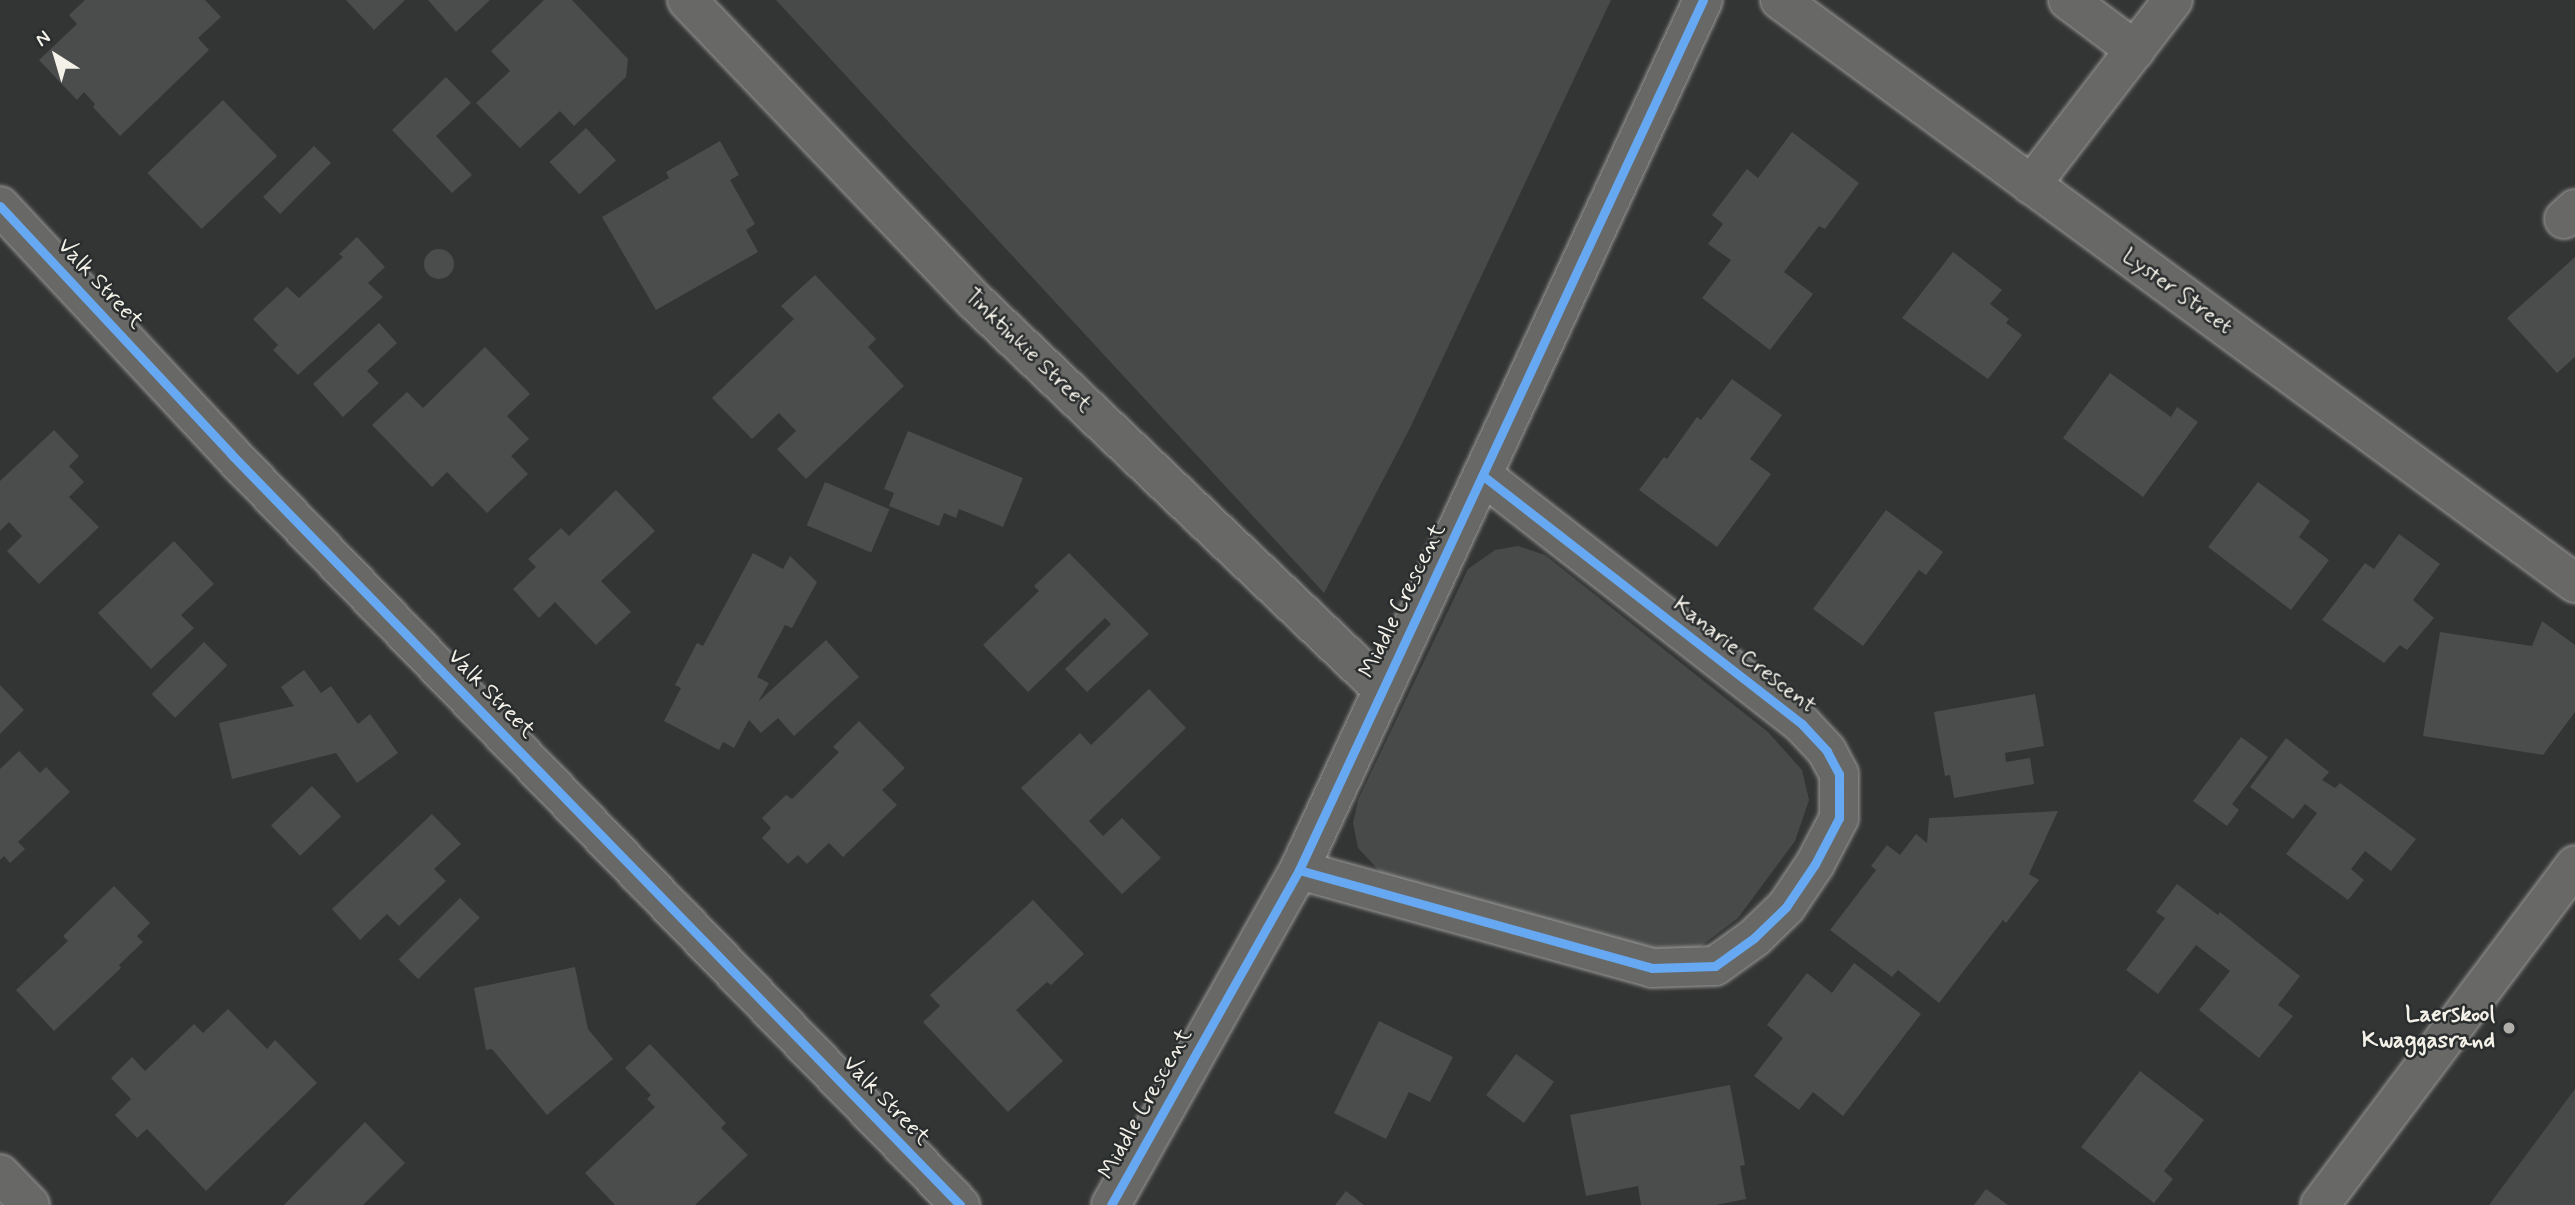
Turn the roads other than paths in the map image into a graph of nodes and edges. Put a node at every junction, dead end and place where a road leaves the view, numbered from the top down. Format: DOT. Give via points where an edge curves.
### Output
graph roads {
  1 [pos="687,0"];
  2 [pos="1703,0"];
  3 [pos="1780,0"];
  4 [pos="2068,0"];
  5 [pos="2173,0"];
  6 [pos="2134,50"];
  7 [pos="2031,185"];
  8 [pos="0,205"];
  9 [pos="1484,476"];
  10 [pos="2575,583"];
  11 [pos="1382,689"];
  12 [pos="2575,865"];
  13 [pos="1299,870"];
  14 [pos="0,1174"];
  15 [pos="30,1205"];
  16 [pos="960,1205"];
  17 [pos="1111,1205"];
  18 [pos="2320,1205"];
  1 -- 11 [label="street, Tinktinkie Street" via="976,302"];
  2 -- 9 [label="street, Middle Crescent"];
  3 -- 7 [label="street, Lyster Street"];
  4 -- 6 [label="street"];
  5 -- 6 [label="street"];
  6 -- 7 [label="street"];
  7 -- 10 [label="street, Lyster Street"];
  8 -- 16 [label="street, Valk Street" via="231,454"];
  9 -- 11 [label="street, Middle Crescent"];
  9 -- 13 [label="street, Kanarie Crescent" via="1802,724 1827,751 1839,774 1839,818 1786,907 1716,966 1652,968"];
  11 -- 13 [label="street, Middle Crescent"];
  12 -- 18 [label="street"];
  13 -- 17 [label="street, Middle Crescent"];
  14 -- 15 [label="street"];
}
